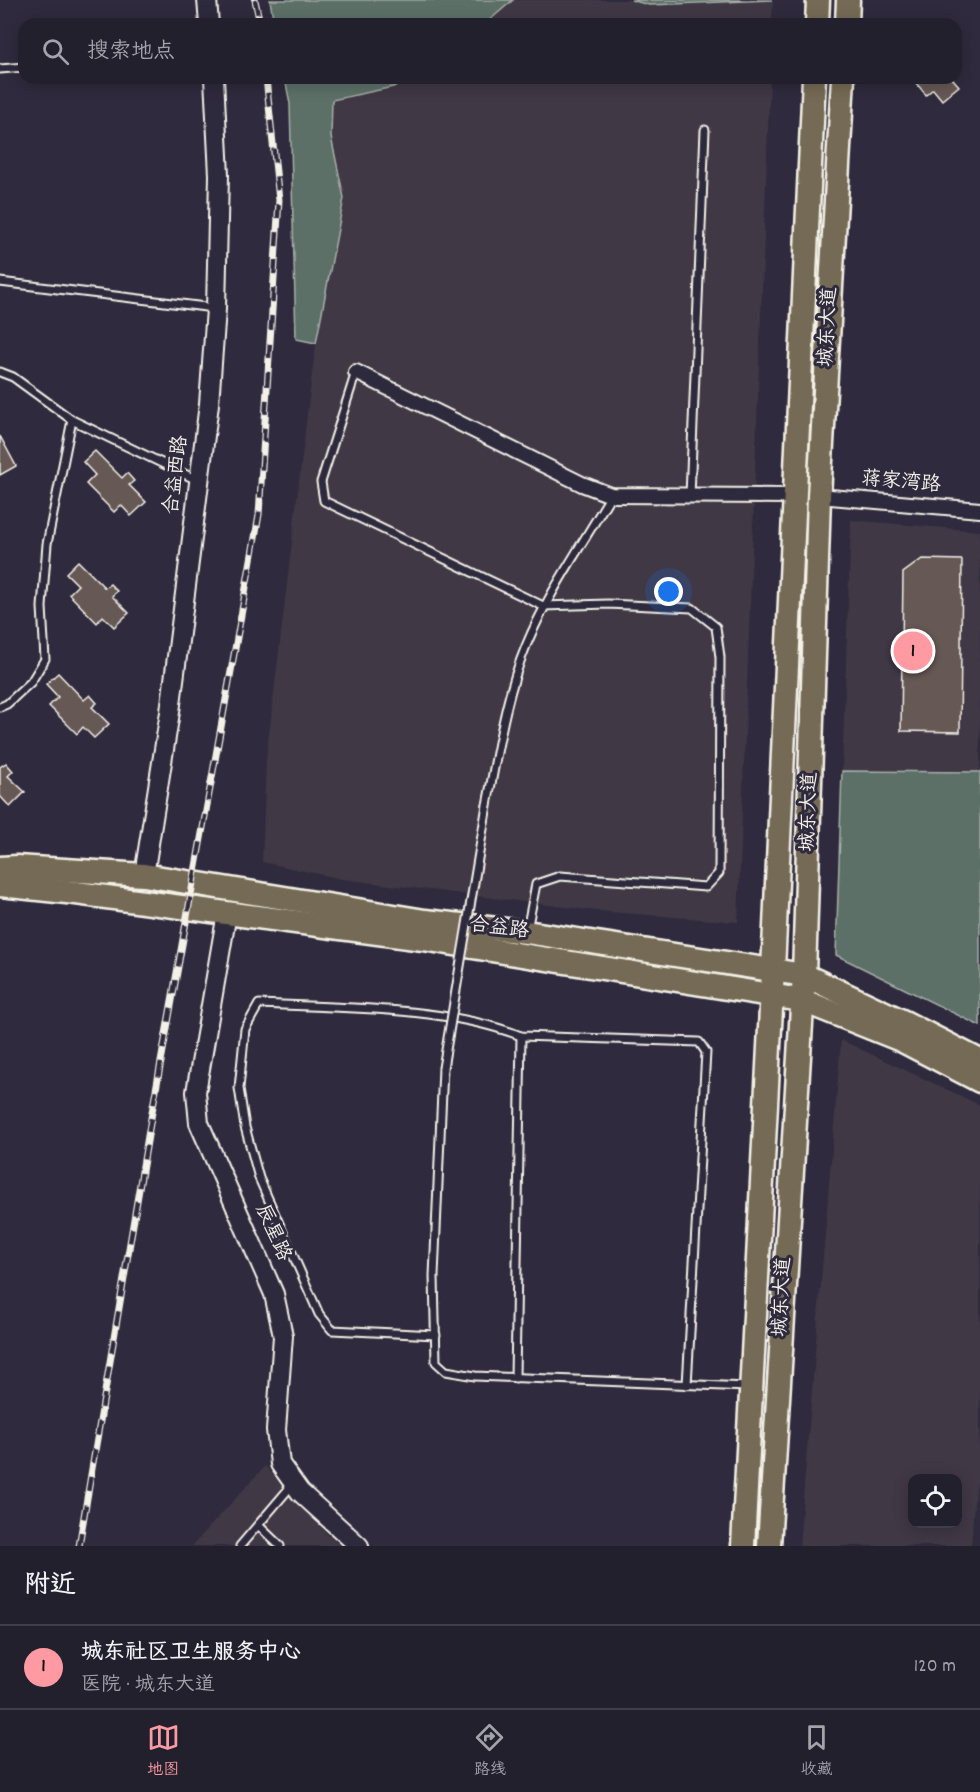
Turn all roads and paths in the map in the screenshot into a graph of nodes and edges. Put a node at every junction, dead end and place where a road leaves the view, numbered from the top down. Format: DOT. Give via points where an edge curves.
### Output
graph roads {
  1 [pos="207,0"];
  2 [pos="818,0"];
  3 [pos="848,0"];
  4 [pos="208,18"];
  5 [pos="817,18"];
  6 [pos="847,18"];
  7 [pos="18,68"];
  8 [pos="0,69"];
  9 [pos="214,84"];
  10 [pos="814,84"];
  11 [pos="843,84"];
  12 [pos="705,130"];
  13 [pos="0,282"];
  14 [pos="216,309"];
  15 [pos="0,372"];
  16 [pos="356,372"];
  17 [pos="72,420"];
  18 [pos="199,480"];
  19 [pos="611,495"];
  20 [pos="690,496"];
  21 [pos="793,496"];
  22 [pos="819,496"];
  23 [pos="980,510"];
  24 [pos="543,606"];
  25 [pos="0,707"];
  26 [pos="0,868"];
  27 [pos="144,875"];
  28 [pos="0,885"];
  29 [pos="227,913"];
  30 [pos="526,932"];
  31 [pos="773,970"];
  32 [pos="804,975"];
  33 [pos="771,994"];
  34 [pos="801,1000"];
  35 [pos="521,1036"];
  36 [pos="980,1061"];
  37 [pos="980,1081"];
  38 [pos="435,1335"];
  39 [pos="515,1378"];
  40 [pos="687,1384"];
  41 [pos="750,1387"];
  42 [pos="293,1483"];
  43 [pos="258,1525"];
  44 [pos="240,1546"];
  45 [pos="280,1546"];
  46 [pos="359,1546"];
  47 [pos="742,1546"];
  48 [pos="769,1546"];
  1 -- 4 [label="street"];
  2 -- 5 [label="main road"];
  3 -- 6 [label="main road"];
  7 -- 8 [label="lane"];
  9 -- 14 [label="street, 合益西路" via="219,175"];
  10 -- 21 [label="main road, 城东大道"];
  11 -- 22 [label="main road, 城东大道"];
  12 -- 20 [label="lane"];
  13 -- 14 [label="lane"];
  14 -- 18 [label="street, 合益西路"];
  15 -- 17 [label="lane" via="13,377"];
  16 -- 19 [label="street"];
  16 -- 24 [label="lane" via="321,482 324,501"];
  17 -- 18 [label="lane"];
  17 -- 25 [label="lane" via="47,544 42,607 45,659 31,682"];
  18 -- 27 [label="street, 合益西路" via="170,712"];
  19 -- 20 [label="street"];
  19 -- 24 [label="lane"];
  20 -- 21 [label="street"];
  21 -- 31 [label="main road, 城东大道"];
  22 -- 23 [label="street, 蒋家湾路"];
  22 -- 32 [label="main road, 城东大道"];
  24 -- 30 [label="lane" via="693,608 716,627 720,657 719,873 706,887 560,876 536,884"];
  24 -- 38 [label="lane, bridge" via="525,648 501,732 443,1068"];
  26 -- 27 [label="main road, 合益路"];
  27 -- 30 [label="main road, 合益路" via="425,921"];
  28 -- 29 [label="main road, 合益路"];
  29 -- 33 [label="main road, 合益路" via="423,939"];
  29 -- 42 [label="street, 辰星路" via="196,1092 198,1112 211,1152 274,1293 283,1336 276,1430 280,1464"];
  30 -- 31 [label="main road, 合益路"];
  31 -- 32 [label="main road, 合益路"];
  31 -- 33 [label="main road, 城东大道"];
  32 -- 34 [label="main road, 城东大道"];
  32 -- 36 [label="main road, 合益路"];
  33 -- 34 [label="main road, 合益路"];
  33 -- 41 [label="main road, 城东大道"];
  34 -- 37 [label="main road, 合益路" via="901,1040"];
  34 -- 48 [label="main road, 城东大道"];
  35 -- 38 [label="lane" via="495,1026 396,1011 259,1004 245,1029 238,1088 248,1137 259,1178 319,1314 332,1330"];
  35 -- 39 [label="lane"];
  35 -- 40 [label="lane" via="699,1042 706,1052"];
  38 -- 39 [label="lane" via="436,1362 446,1371"];
  39 -- 40 [label="lane"];
  40 -- 41 [label="lane"];
  41 -- 47 [label="main road, 城东大道"];
  42 -- 43 [label="lane"];
  42 -- 46 [label="street, 辰星路"];
  43 -- 44 [label="lane"];
  43 -- 45 [label="lane"];
}
